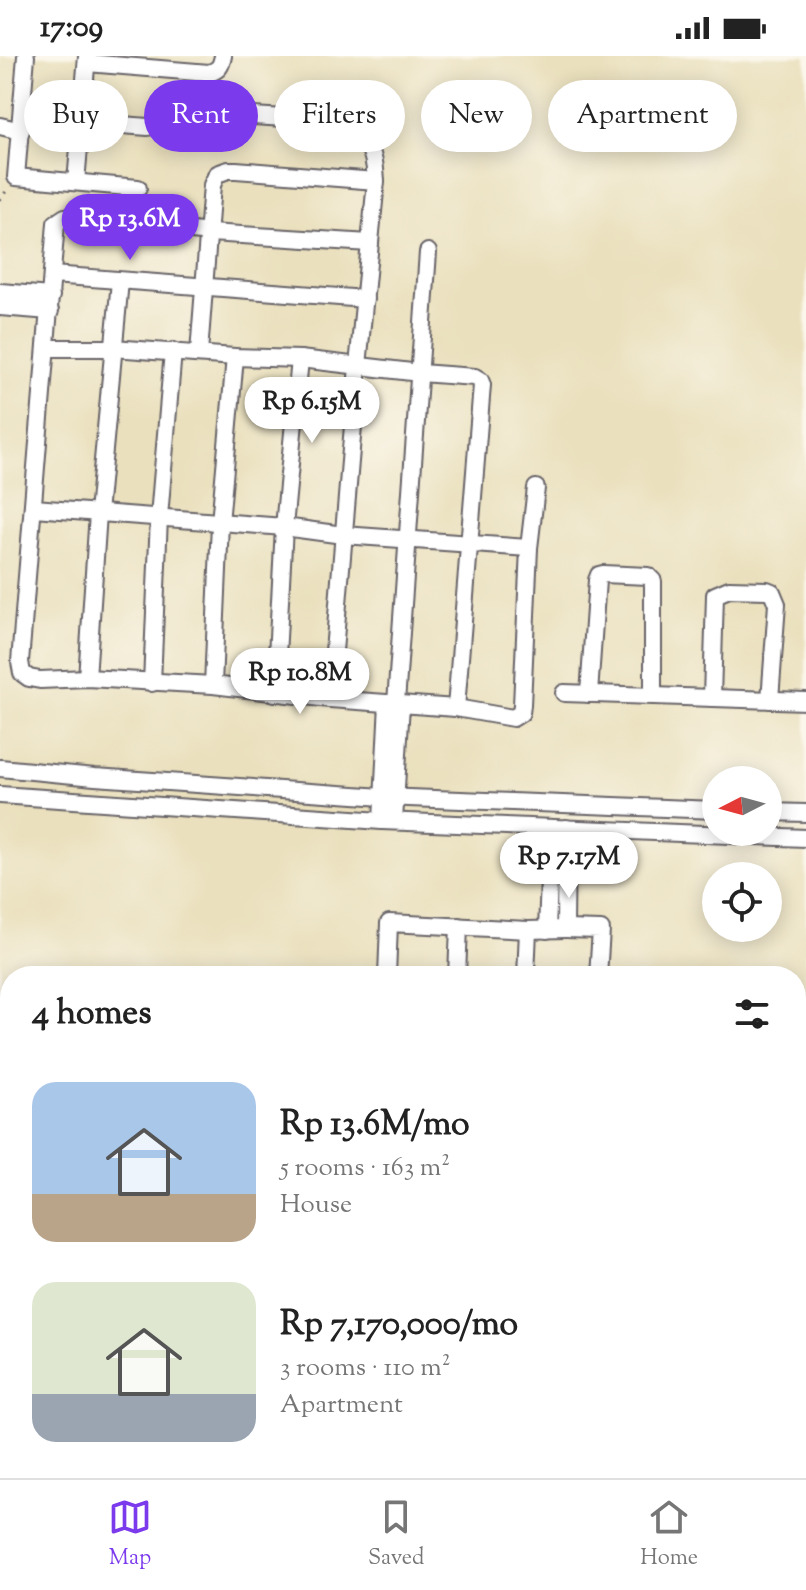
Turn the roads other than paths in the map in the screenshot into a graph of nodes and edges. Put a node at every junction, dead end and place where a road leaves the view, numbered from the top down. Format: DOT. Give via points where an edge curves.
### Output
graph roads {
  1 [pos="26,56"];
  2 [pos="223,56"];
  3 [pos="87,60"];
  4 [pos="86,80"];
  5 [pos="258,116"];
  6 [pos="0,126"];
  7 [pos="21,131"];
  8 [pos="80,152"];
  9 [pos="376,181"];
  10 [pos="76,182"];
  11 [pos="138,188"];
  12 [pos="210,233"];
  13 [pos="370,243"];
  14 [pos="428,252"];
  15 [pos="52,275"];
  16 [pos="120,281"];
  17 [pos="204,288"];
  18 [pos="0,292"];
  19 [pos="365,299"];
  20 [pos="51,304"];
  21 [pos="0,307"];
  22 [pos="47,348"];
  23 [pos="113,348"];
  24 [pos="173,351"];
  25 [pos="199,353"];
  26 [pos="235,357"];
  27 [pos="300,359"];
  28 [pos="358,366"];
  29 [pos="420,373"];
  30 [pos="536,488"];
  31 [pos="34,508"];
  32 [pos="98,513"];
  33 [pos="159,517"];
  34 [pos="220,523"];
  35 [pos="284,527"];
  36 [pos="343,535"];
  37 [pos="408,540"];
  38 [pos="470,542"];
  39 [pos="529,548"];
  40 [pos="87,678"];
  41 [pos="152,683"];
  42 [pos="213,685"];
  43 [pos="275,693"];
  44 [pos="564,693"];
  45 [pos="589,694"];
  46 [pos="653,696"];
  47 [pos="712,698"];
  48 [pos="330,699"];
  49 [pos="770,700"];
  50 [pos="806,701"];
  51 [pos="395,704"];
  52 [pos="456,708"];
  53 [pos="0,768"];
  54 [pos="0,795"];
  55 [pos="389,798"];
  56 [pos="702,809"];
  57 [pos="782,812"];
  58 [pos="806,813"];
  59 [pos="388,821"];
  60 [pos="559,828"];
  61 [pos="806,838"];
  62 [pos="459,926"];
  63 [pos="565,929"];
  64 [pos="528,930"];
  65 [pos="547,930"];
  66 [pos="387,966"];
  67 [pos="457,966"];
  68 [pos="526,966"];
  69 [pos="599,966"];
  1 -- 7 [label="street"];
  2 -- 3 [label="street" via="221,66 209,73"];
  3 -- 4 [label="street"];
  5 -- 9 [label="street" via="328,121 348,128 369,148"];
  6 -- 7 [label="street"];
  7 -- 10 [label="street" via="16,177"];
  8 -- 10 [label="street"];
  9 -- 12 [label="street" via="222,171 212,185"];
  9 -- 13 [label="street"];
  10 -- 11 [label="street"];
  12 -- 13 [label="street"];
  12 -- 15 [label="street" via="65,217 56,223"];
  12 -- 17 [label="street"];
  13 -- 19 [label="street"];
  14 -- 29 [label="street"];
  15 -- 16 [label="street"];
  15 -- 20 [label="street"];
  16 -- 17 [label="street"];
  16 -- 23 [label="street"];
  17 -- 19 [label="street"];
  17 -- 25 [label="street"];
  18 -- 20 [label="street"];
  19 -- 28 [label="street"];
  20 -- 21 [label="street"];
  20 -- 22 [label="street"];
  22 -- 23 [label="street"];
  22 -- 31 [label="street"];
  23 -- 24 [label="street"];
  23 -- 32 [label="street"];
  24 -- 25 [label="street"];
  24 -- 33 [label="street"];
  25 -- 26 [label="street"];
  26 -- 27 [label="street"];
  26 -- 34 [label="street"];
  27 -- 28 [label="street"];
  27 -- 35 [label="street"];
  28 -- 29 [label="street"];
  28 -- 36 [label="street"];
  29 -- 37 [label="street"];
  29 -- 38 [label="street" via="475,377 482,385"];
  30 -- 39 [label="street"];
  31 -- 32 [label="street"];
  31 -- 40 [label="street" via="22,673 40,680"];
  32 -- 33 [label="street"];
  32 -- 40 [label="street"];
  33 -- 34 [label="street"];
  33 -- 41 [label="street"];
  34 -- 35 [label="street"];
  34 -- 42 [label="street"];
  35 -- 36 [label="street"];
  35 -- 43 [label="street"];
  36 -- 37 [label="street"];
  36 -- 48 [label="street"];
  37 -- 38 [label="street"];
  37 -- 51 [label="street"];
  38 -- 39 [label="street"];
  38 -- 52 [label="street"];
  39 -- 52 [label="street" via="521,713 513,718"];
  40 -- 41 [label="street"];
  41 -- 42 [label="street"];
  42 -- 43 [label="street"];
  43 -- 48 [label="street"];
  44 -- 45 [label="street"];
  45 -- 46 [label="street"];
  45 -- 46 [label="street" via="597,580 603,574 648,576 653,581"];
  46 -- 47 [label="street"];
  47 -- 49 [label="street"];
  47 -- 49 [label="street" via="715,595 754,589 772,592 777,604"];
  48 -- 51 [label="street"];
  49 -- 50 [label="street"];
  51 -- 52 [label="street"];
  51 -- 55 [label="street"];
  53 -- 55 [label="street"];
  54 -- 59 [label="street"];
  55 -- 56 [label="street"];
  55 -- 59 [label="street"];
  57 -- 58 [label="street"];
  59 -- 60 [label="street"];
  60 -- 61 [label="street"];
  60 -- 63 [label="street"];
  60 -- 65 [label="street"];
  62 -- 64 [label="street"];
  62 -- 66 [label="street" via="389,923"];
  62 -- 67 [label="street"];
  63 -- 65 [label="street"];
  63 -- 69 [label="street" via="601,930"];
  64 -- 65 [label="street"];
  64 -- 68 [label="street"];
}
